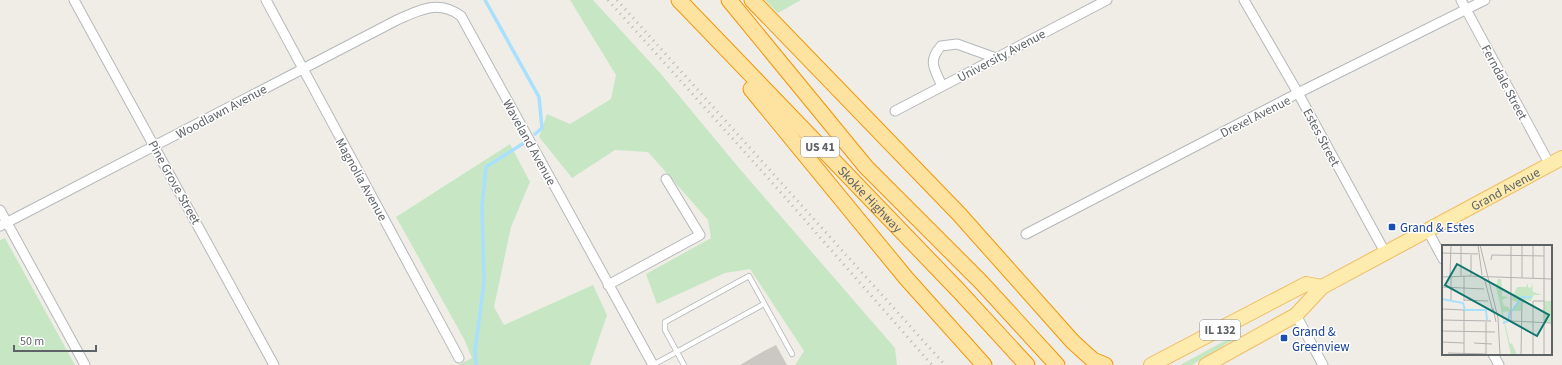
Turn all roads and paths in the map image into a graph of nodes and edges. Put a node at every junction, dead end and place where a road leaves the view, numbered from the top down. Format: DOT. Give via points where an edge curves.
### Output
graph roads {
  1 [pos="74,0"];
  2 [pos="266,0"];
  3 [pos="729,0"];
  4 [pos="752,0"];
  5 [pos="1107,0"];
  6 [pos="1244,0"];
  7 [pos="1461,0"];
  8 [pos="1486,0"];
  9 [pos="680,1"];
  10 [pos="445,5"];
  11 [pos="1466,9"];
  12 [pos="996,58"];
  13 [pos="302,69"];
  14 [pos="942,86"];
  15 [pos="1298,93"];
  16 [pos="895,111"];
  17 [pos="154,146"];
  18 [pos="1559,161"];
  19 [pos="666,179"];
  20 [pos="0,210"];
  21 [pos="3,224"];
  22 [pos="1428,231"];
  23 [pos="1026,234"];
  24 [pos="1386,254"];
  25 [pos="1442,257"];
  26 [pos="608,285"];
  27 [pos="1322,287"];
  28 [pos="764,304"];
  29 [pos="1296,315"];
  30 [pos="1073,342"];
  31 [pos="677,351"];
  32 [pos="792,354"];
  33 [pos="1494,355"];
  34 [pos="459,358"];
  35 [pos="980,361"];
  36 [pos="652,364"];
  37 [pos="85,365"];
  38 [pos="274,365"];
  39 [pos="684,365"];
  40 [pos="991,365"];
  41 [pos="1027,365"];
  42 [pos="1057,365"];
  43 [pos="1082,365"];
  44 [pos="1105,365"];
  45 [pos="1151,365"];
  46 [pos="1206,365"];
  47 [pos="1323,365"];
  48 [pos="1499,365"];
  1 -- 17 [label="street, Pine Grove Street"];
  2 -- 13 [label="street, Magnolia Avenue"];
  3 -- 42 [label="highway, Skokie Highway / US 41" via="866,167 981,282"];
  4 -- 30 [label="highway" via="959,214"];
  5 -- 12 [label="street, University Avenue"];
  6 -- 15 [label="street, Estes Street"];
  7 -- 11 [label="street, Ferndale Street"];
  8 -- 11 [label="street, Drexel Avenue"];
  9 -- 35 [label="highway" via="906,278"];
  9 -- 41 [label="highway, Skokie Highway / US 41"];
  10 -- 13 [label="street, Woodlawn Avenue" via="426,6"];
  10 -- 26 [label="street, Waveland Avenue" via="461,16"];
  11 -- 15 [label="street, Drexel Avenue"];
  11 -- 18 [label="street, Ferndale Street"];
  12 -- 14 [label="street, University Avenue"];
  12 -- 14 [label="street" via="957,44 941,46 934,54 933,64"];
  13 -- 17 [label="street, Woodlawn Avenue"];
  13 -- 34 [label="street, Magnolia Avenue"];
  14 -- 16 [label="street, University Avenue"];
  15 -- 23 [label="street, Drexel Avenue"];
  15 -- 24 [label="street, Estes Street"];
  17 -- 21 [label="street, Woodlawn Avenue"];
  17 -- 38 [label="street, Pine Grove Street"];
  18 -- 22 [label="main road, Grand Avenue / IL 132"];
  19 -- 26 [label="street" via="700,234"];
  20 -- 21 [label="street"];
  21 -- 37 [label="street"];
  22 -- 24 [label="main road, Grand Avenue / IL 132"];
  22 -- 25 [label="street"];
  24 -- 27 [label="main road, Grand Avenue / IL 132"];
  26 -- 36 [label="street, Waveland Avenue"];
  27 -- 29 [label="main road, Grand Avenue / IL 132"];
  27 -- 45 [label="main road, IL 132" via="1306,284"];
  28 -- 31 [label="lane"];
  28 -- 31 [label="lane" via="748,276 665,322 665,330"];
  28 -- 32 [label="lane"];
  29 -- 46 [label="main road, Grand Avenue / IL 132"];
  29 -- 47 [label="street"];
  30 -- 43 [label="highway"];
  30 -- 44 [label="highway" via="1093,360"];
  31 -- 36 [label="lane"];
  31 -- 39 [label="lane"];
  33 -- 48 [label="street"];
  35 -- 40 [label="highway"];
}
